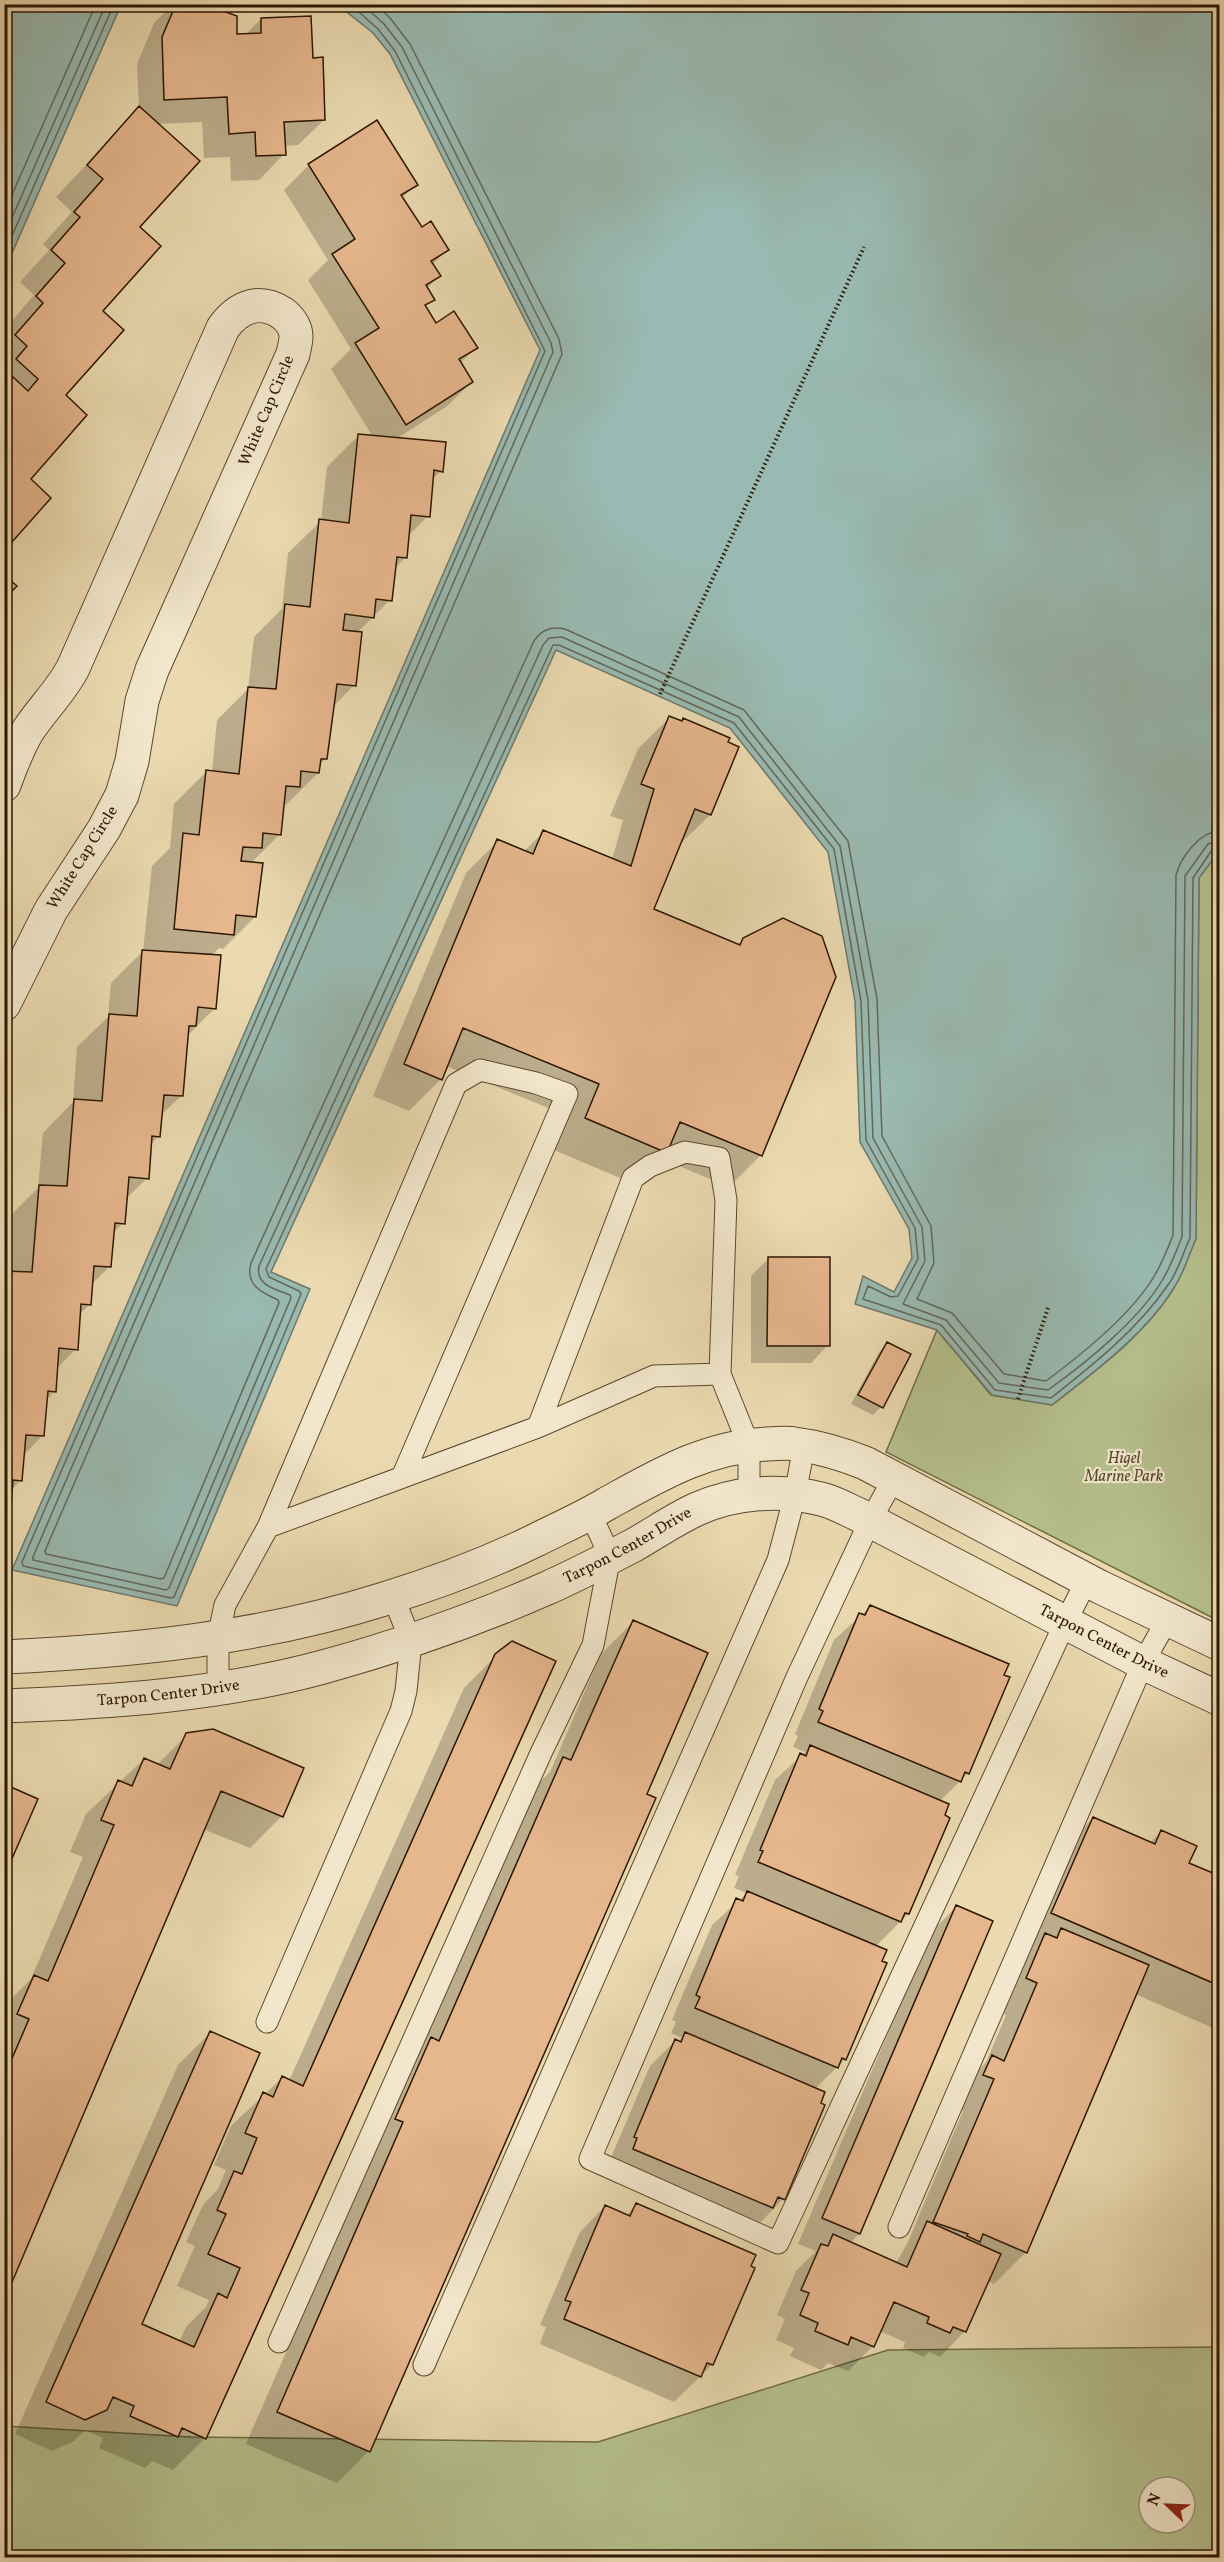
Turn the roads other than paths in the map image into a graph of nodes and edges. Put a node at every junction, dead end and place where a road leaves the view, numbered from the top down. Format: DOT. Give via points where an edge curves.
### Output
graph roads {
  1 [pos="4,785"];
  2 [pos="4,1004"];
  3 [pos="720,1374"];
  4 [pos="538,1427"];
  5 [pos="749,1446"];
  6 [pos="804,1446"];
  7 [pos="403,1475"];
  8 [pos="894,1478"];
  9 [pos="749,1495"];
  10 [pos="795,1495"];
  11 [pos="590,1513"];
  12 [pos="870,1521"];
  13 [pos="268,1527"];
  14 [pos="610,1556"];
  15 [pos="1087,1580"];
  16 [pos="393,1596"];
  17 [pos="1167,1620"];
  18 [pos="1065,1623"];
  19 [pos="218,1638"];
  20 [pos="411,1642"];
  21 [pos="1220,1644"];
  22 [pos="4,1657"];
  23 [pos="1143,1663"];
  24 [pos="218,1688"];
  25 [pos="1220,1699"];
  26 [pos="4,1706"];
  27 [pos="267,2022"];
  28 [pos="900,2227"];
  29 [pos="279,2342"];
  30 [pos="424,2365"];
  1 -- 2 [label="street, White Cap Circle" via="29,729 73,668 223,328 232,314 249,306 272,306 288,318 296,334 293,354 152,670 122,795 51,910"];
  3 -- 4 [label="lane" via="654,1376"];
  3 -- 4 [label="lane" via="724,1189 719,1158 685,1152 650,1166 633,1178"];
  3 -- 5 [label="lane"];
  4 -- 7 [label="lane"];
  5 -- 6 [label="street"];
  5 -- 9 [label="lane"];
  5 -- 11 [label="street" via="673,1468"];
  6 -- 8 [label="street" via="831,1450"];
  6 -- 10 [label="lane"];
  7 -- 13 [label="lane"];
  7 -- 13 [label="lane" via="567,1094 480,1070 456,1084"];
  8 -- 12 [label="lane"];
  8 -- 15 [label="street"];
  9 -- 10 [label="street, Tarpon Center Drive"];
  9 -- 14 [label="street, Tarpon Center Drive" via="699,1508"];
  10 -- 12 [label="street, Tarpon Center Drive" via="824,1500"];
  10 -- 30 [label="lane" via="778,1560"];
  11 -- 14 [label="lane"];
  11 -- 16 [label="street" via="461,1573"];
  12 -- 18 [label="street, Tarpon Center Drive"];
  12 -- 18 [label="lane" via="797,1677 590,2159 778,2243"];
  13 -- 19 [label="lane" via="225,1605"];
  14 -- 20 [label="street, Tarpon Center Drive" via="473,1620"];
  14 -- 29 [label="lane" via="593,1645 536,1764"];
  15 -- 17 [label="street"];
  15 -- 18 [label="lane"];
  16 -- 19 [label="street" via="306,1621"];
  16 -- 20 [label="lane"];
  17 -- 21 [label="street"];
  17 -- 23 [label="lane"];
  18 -- 23 [label="street, Tarpon Center Drive"];
  19 -- 22 [label="street" via="147,1648"];
  19 -- 24 [label="lane"];
  20 -- 24 [label="street, Tarpon Center Drive" via="321,1668"];
  20 -- 27 [label="lane" via="401,1711"];
  23 -- 25 [label="street, Tarpon Center Drive"];
  23 -- 28 [label="lane"];
  24 -- 26 [label="street, Tarpon Center Drive" via="160,1697"];
}
